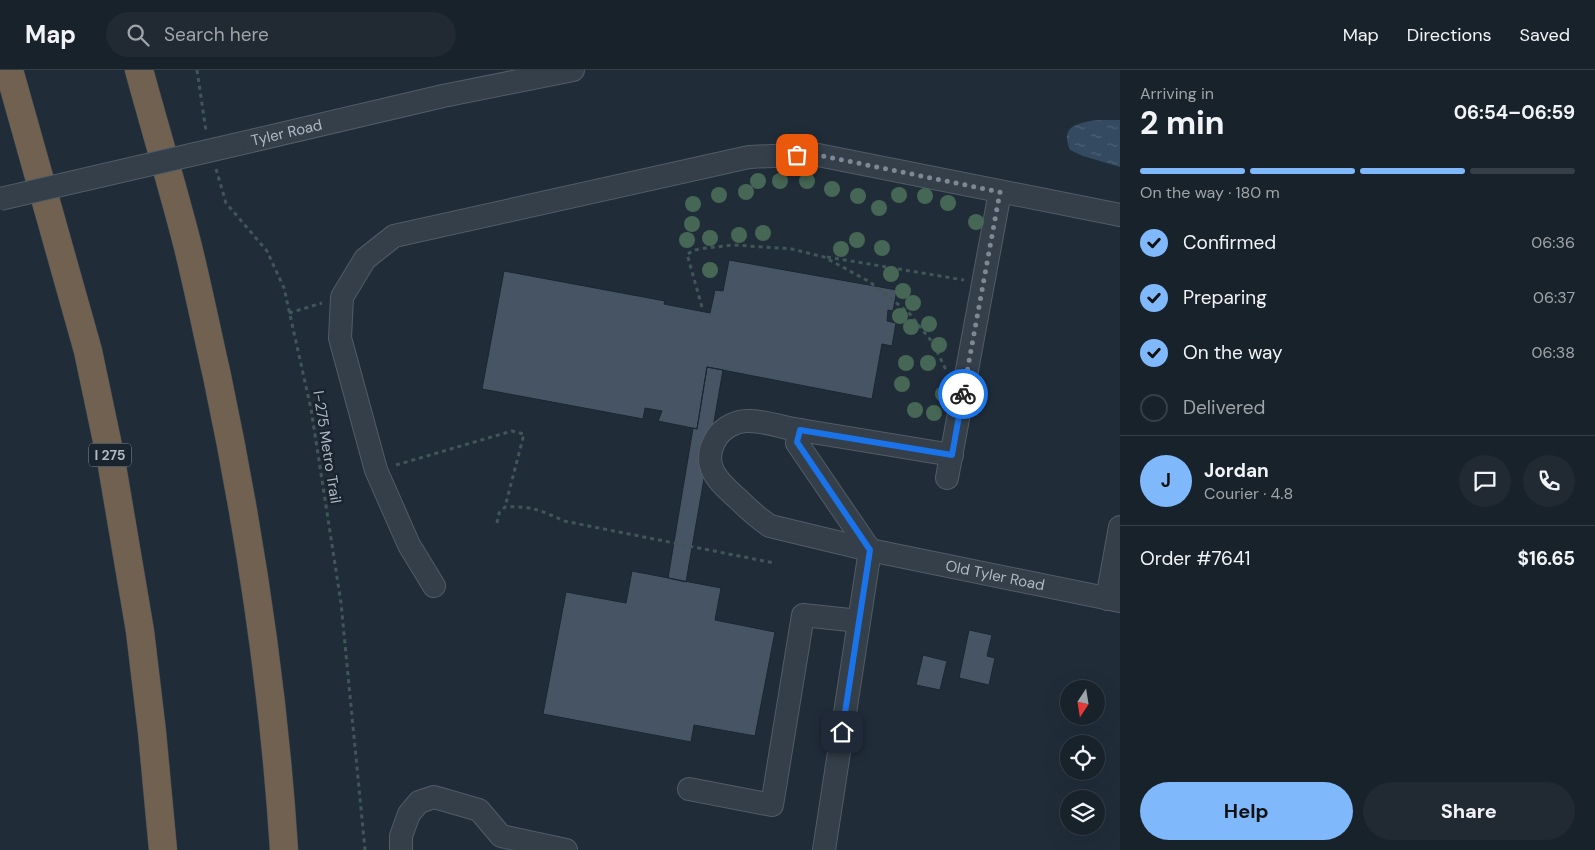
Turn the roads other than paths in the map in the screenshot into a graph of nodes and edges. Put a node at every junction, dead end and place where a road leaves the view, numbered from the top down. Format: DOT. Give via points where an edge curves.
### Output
graph roads {
  1 [pos="10,70"];
  2 [pos="139,70"];
  3 [pos="573,70"];
  4 [pos="1000,192"];
  5 [pos="0,199"];
  6 [pos="1120,215"];
  7 [pos="800,430"];
  8 [pos="952,455"];
  9 [pos="947,478"];
  10 [pos="1120,526"];
  11 [pos="870,550"];
  12 [pos="434,586"];
  13 [pos="1114,600"];
  14 [pos="859,621"];
  15 [pos="689,789"];
  16 [pos="163,850"];
  17 [pos="284,850"];
  18 [pos="401,850"];
  19 [pos="566,850"];
  20 [pos="824,850"];
  1 -- 16 [label="highway, I 275" via="88,351 111,460 141,640"];
  2 -- 17 [label="highway" via="187,244 230,439 261,621"];
  3 -- 5 [label="street, Tyler Road, bridge" via="443,96"];
  4 -- 6 [label="street"];
  4 -- 8 [label="street"];
  4 -- 12 [label="street" via="813,154 750,157 394,236 365,259 342,297 340,338 376,470 409,545"];
  7 -- 8 [label="street, Old Tyler Road"];
  7 -- 11 [label="street" via="797,442"];
  7 -- 11 [label="street, Old Tyler Road" via="746,421 733,425 715,441 711,458 714,475 757,518 770,526"];
  8 -- 9 [label="street"];
  10 -- 13 [label="street"];
  11 -- 13 [label="street, Old Tyler Road"];
  11 -- 14 [label="street"];
  14 -- 15 [label="street" via="804,615 772,804"];
  14 -- 20 [label="street"];
  18 -- 19 [label="street" via="401,836 409,814 419,802 434,797 479,810 501,836"];
}
